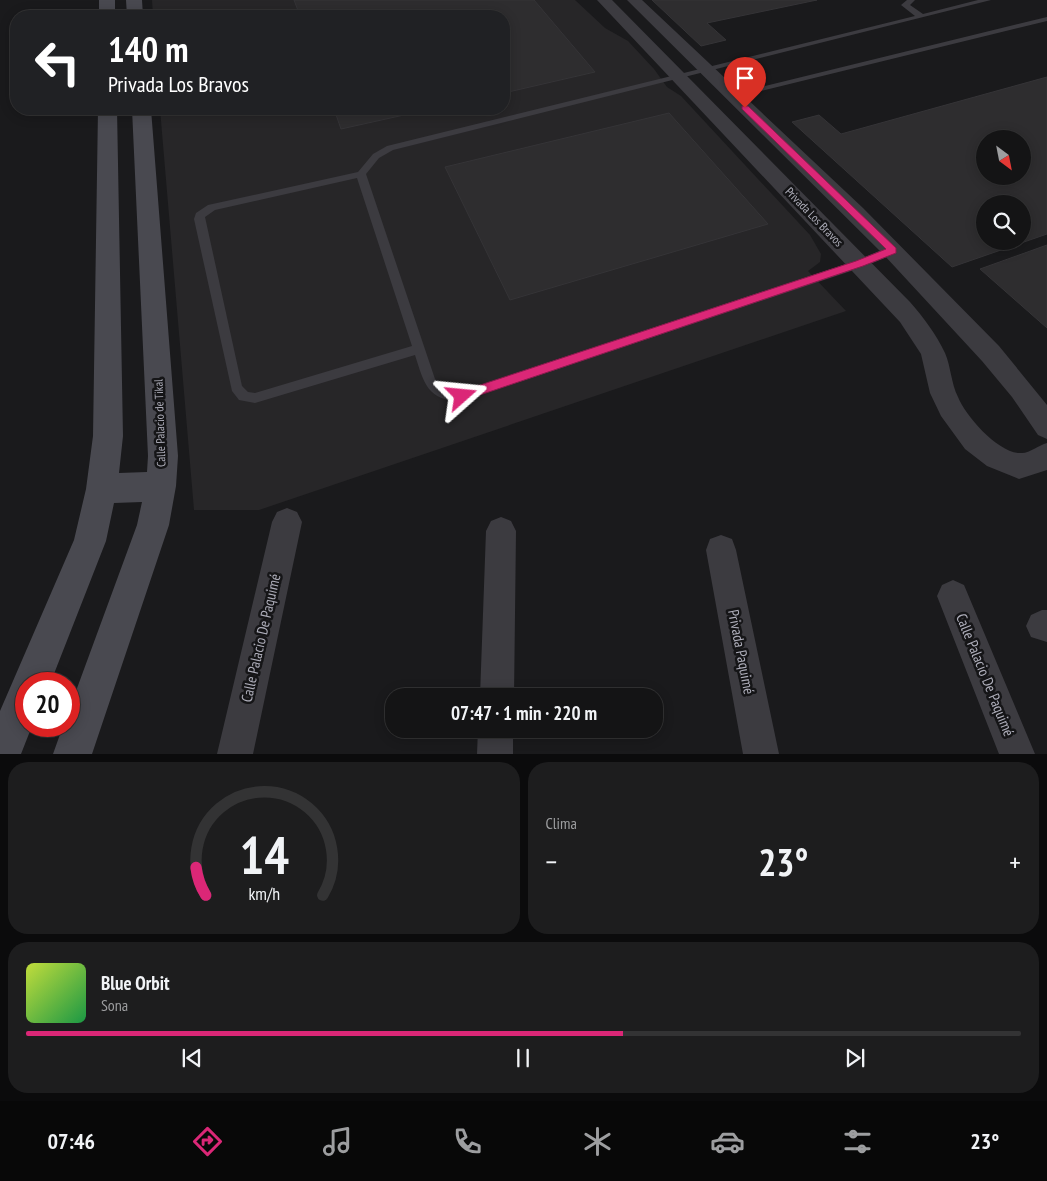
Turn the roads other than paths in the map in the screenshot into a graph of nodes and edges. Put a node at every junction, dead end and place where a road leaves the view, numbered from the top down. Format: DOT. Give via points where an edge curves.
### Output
graph roads {
  1 [pos="604,0"];
  2 [pos="634,0"];
  3 [pos="911,0"];
  4 [pos="987,0"];
  5 [pos="921,16"];
  6 [pos="1047,18"];
  7 [pos="705,69"];
  8 [pos="678,76"];
  9 [pos="732,95"];
  10 [pos="107,115"];
  11 [pos="142,115"];
  12 [pos="361,174"];
  13 [pos="893,250"];
  14 [pos="859,264"];
  15 [pos="419,350"];
  16 [pos="1047,427"];
  17 [pos="1047,455"];
  18 [pos="162,486"];
  19 [pos="102,489"];
  20 [pos="287,522"];
  21 [pos="501,531"];
  22 [pos="721,550"];
  23 [pos="953,596"];
  24 [pos="36,672"];
  25 [pos="497,688"];
  26 [pos="15,721"];
  27 [pos="496,738"];
  28 [pos="1,754"];
  29 [pos="72,754"];
  30 [pos="235,754"];
  31 [pos="495,754"];
  32 [pos="760,754"];
  33 [pos="1017,754"];
  1 -- 8 [label="street, Privada Los Bravos"];
  2 -- 7 [label="street"];
  3 -- 5 [label="lane" via="905,4"];
  4 -- 5 [label="lane"];
  5 -- 7 [label="lane"];
  6 -- 9 [label="lane"];
  7 -- 8 [label="lane"];
  7 -- 9 [label="street"];
  8 -- 12 [label="lane" via="390,148 376,156"];
  8 -- 14 [label="street, Privada Los Bravos"];
  9 -- 13 [label="street"];
  10 -- 19 [label="street" via="108,436"];
  11 -- 18 [label="street, Calle Palacio de Tikal" via="163,456"];
  12 -- 15 [label="lane"];
  12 -- 15 [label="lane" via="212,207 200,215 236,387 246,398 255,398"];
  13 -- 14 [label="lane"];
  13 -- 16 [label="street" via="973,334"];
  14 -- 15 [label="lane" via="462,396 446,396 437,391 430,382"];
  14 -- 17 [label="street, Privada Los Bravos" via="919,328 934,355 944,398 958,423 978,444 1003,461 1020,466 1036,463"];
  18 -- 19 [label="street"];
  18 -- 29 [label="street, Calle Palacio de Tikal" via="153,525"];
  19 -- 24 [label="street" via="90,541"];
  20 -- 30 [label="street, Calle Palacio De Paquimé"];
  21 -- 25 [label="street"];
  22 -- 32 [label="street, Privada Paquimé"];
  23 -- 33 [label="street, Calle Palacio De Paquimé"];
  26 -- 28 [label="street"];
  27 -- 31 [label="street"];
}
